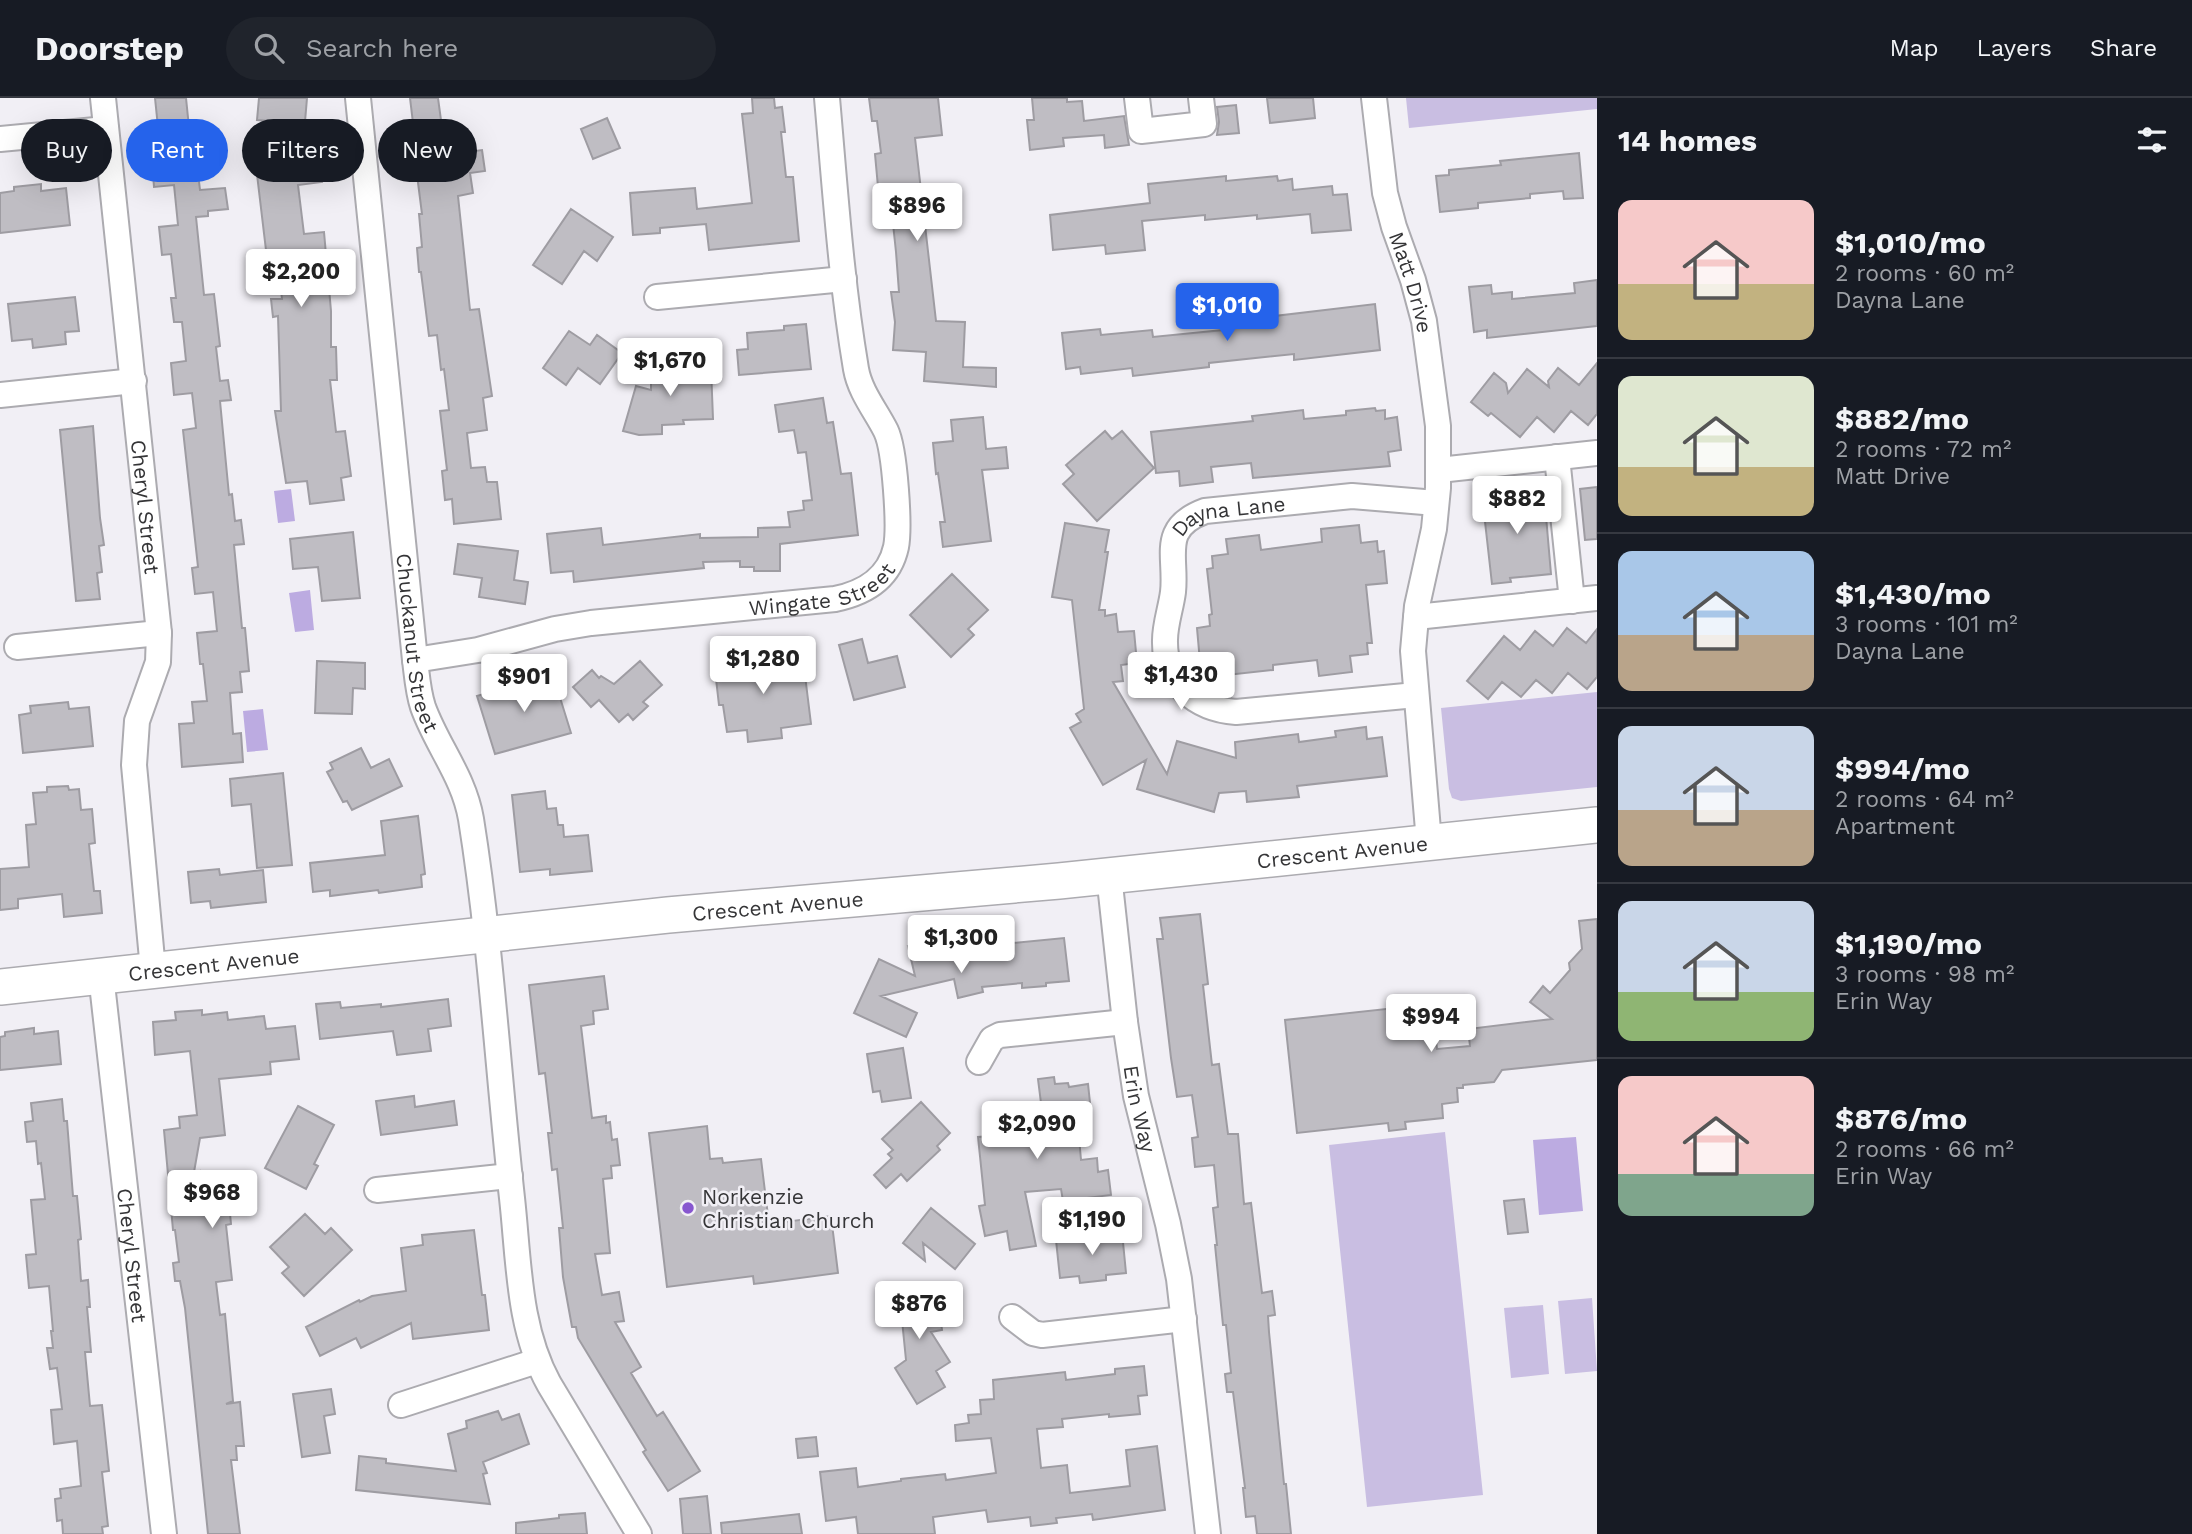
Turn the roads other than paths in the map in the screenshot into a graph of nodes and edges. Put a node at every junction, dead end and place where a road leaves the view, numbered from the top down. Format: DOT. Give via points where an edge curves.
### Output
graph roads {
  1 [pos="103,98"];
  2 [pos="358,98"];
  3 [pos="827,98"];
  4 [pos="1137,98"];
  5 [pos="1201,98"];
  6 [pos="1374,98"];
  7 [pos="105,119"];
  8 [pos="21,137"];
  9 [pos="0,139"];
  10 [pos="112,182"];
  11 [pos="844,279"];
  12 [pos="657,297"];
  13 [pos="134,381"];
  14 [pos="0,395"];
  15 [pos="1597,453"];
  16 [pos="1557,457"];
  17 [pos="1439,470"];
  18 [pos="1436,503"];
  19 [pos="1597,598"];
  20 [pos="1572,601"];
  21 [pos="1416,617"];
  22 [pos="159,633"];
  23 [pos="17,647"];
  24 [pos="415,660"];
  25 [pos="1416,695"];
  26 [pos="1597,825"];
  27 [pos="1429,842"];
  28 [pos="1109,875"];
  29 [pos="487,935"];
  30 [pos="153,970"];
  31 [pos="101,975"];
  32 [pos="0,987"];
  33 [pos="1125,1022"];
  34 [pos="979,1062"];
  35 [pos="510,1175"];
  36 [pos="377,1190"];
  37 [pos="1012,1317"];
  38 [pos="1184,1319"];
  39 [pos="537,1361"];
  40 [pos="401,1405"];
  41 [pos="164,1534"];
  42 [pos="639,1534"];
  43 [pos="1208,1534"];
  1 -- 7 [label="street, Cheryl Street"];
  2 -- 24 [label="street, Chuckanut Street"];
  3 -- 11 [label="street, Wingate Street"];
  4 -- 5 [label="street" via="1141,131 1204,124"];
  6 -- 17 [label="street, Matt Drive" via="1388,207 1426,333"];
  8 -- 9 [label="street"];
  10 -- 13 [label="street, Cheryl Street"];
  11 -- 12 [label="street"];
  11 -- 24 [label="street, Wingate Street" via="859,380 891,449 898,535 890,563 875,583 835,599 583,624"];
  13 -- 14 [label="street"];
  13 -- 22 [label="street, Cheryl Street"];
  15 -- 16 [label="street"];
  16 -- 17 [label="street"];
  16 -- 20 [label="street"];
  17 -- 18 [label="street, Matt Drive"];
  18 -- 21 [label="street, Matt Drive"];
  18 -- 25 [label="street, Dayna Lane" via="1352,496 1205,512 1178,529 1172,548 1173,588 1165,651 1176,681 1191,697 1214,709 1236,712"];
  19 -- 20 [label="street"];
  20 -- 21 [label="street"];
  21 -- 25 [label="street, Matt Drive"];
  22 -- 23 [label="street"];
  22 -- 30 [label="street, Cheryl Street" via="158,662 137,721 134,765"];
  24 -- 29 [label="street, Chuckanut Street" via="423,707 467,801"];
  25 -- 27 [label="street, Matt Drive"];
  26 -- 27 [label="street, Crescent Avenue"];
  27 -- 28 [label="street, Crescent Avenue"];
  28 -- 29 [label="street, Crescent Avenue"];
  28 -- 33 [label="street, Erin Way"];
  29 -- 30 [label="street, Crescent Avenue"];
  29 -- 35 [label="street, Chuckanut Street"];
  30 -- 31 [label="street, Crescent Avenue"];
  31 -- 32 [label="street, Crescent Avenue"];
  31 -- 41 [label="street, Cheryl Street"];
  33 -- 34 [label="street" via="1000,1035"];
  33 -- 38 [label="street, Erin Way" via="1138,1107 1178,1270"];
  35 -- 36 [label="street"];
  35 -- 39 [label="street, Chuckanut Street" via="526,1320"];
  37 -- 38 [label="street" via="1042,1335"];
  38 -- 43 [label="street, Erin Way"];
  39 -- 40 [label="street"];
  39 -- 42 [label="street, Chuckanut Street"];
}
